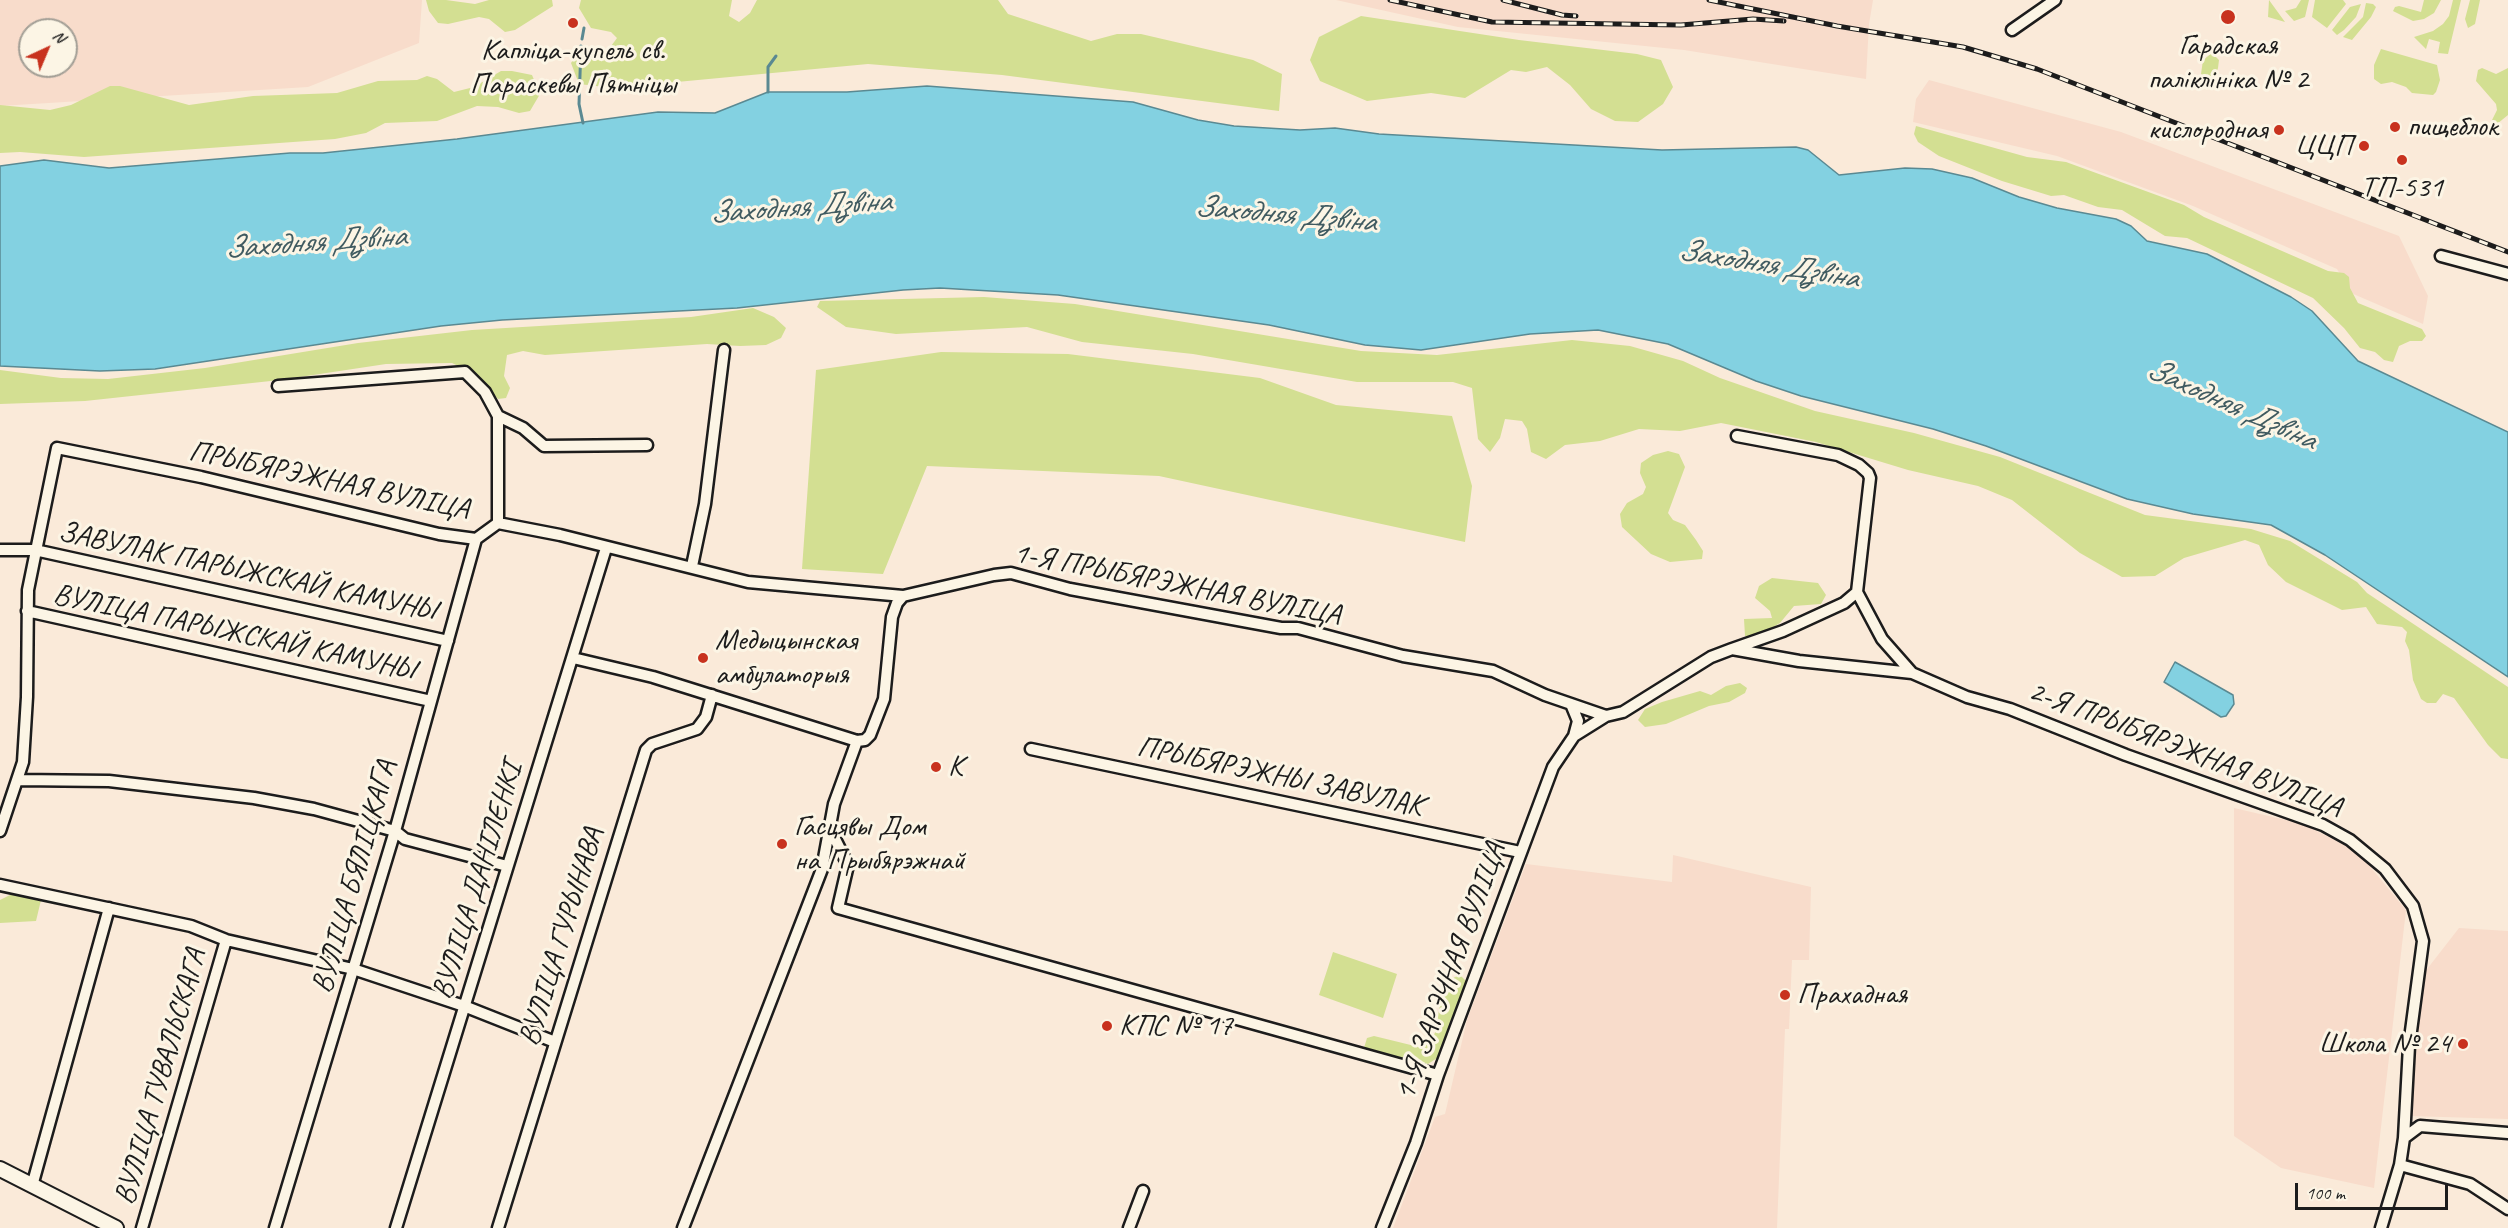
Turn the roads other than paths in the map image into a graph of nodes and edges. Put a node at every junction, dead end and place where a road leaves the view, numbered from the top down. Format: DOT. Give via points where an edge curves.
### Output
graph roads {
  1 [pos="2055,0"];
  2 [pos="2012,30"];
  3 [pos="2441,256"];
  4 [pos="2508,274"];
  5 [pos="724,350"];
  6 [pos="278,386"];
  7 [pos="498,416"];
  8 [pos="1737,436"];
  9 [pos="647,445"];
  10 [pos="498,523"];
  11 [pos="476,539"];
  12 [pos="606,548"];
  13 [pos="0,550"];
  14 [pos="35,550"];
  15 [pos="692,566"];
  16 [pos="1857,592"];
  17 [pos="903,596"];
  18 [pos="27,611"];
  19 [pos="448,640"];
  20 [pos="1732,649"];
  21 [pos="573,658"];
  22 [pos="1912,673"];
  23 [pos="712,695"];
  24 [pos="431,701"];
  25 [pos="1571,704"];
  26 [pos="1606,716"];
  27 [pos="1574,735"];
  28 [pos="857,741"];
  29 [pos="1031,749"];
  30 [pos="18,780"];
  31 [pos="830,829"];
  32 [pos="0,831"];
  33 [pos="394,831"];
  34 [pos="1520,852"];
  35 [pos="507,866"];
  36 [pos="0,885"];
  37 [pos="109,908"];
  38 [pos="226,940"];
  39 [pos="353,969"];
  40 [pos="464,1006"];
  41 [pos="555,1042"];
  42 [pos="1438,1075"];
  43 [pos="2508,1132"];
  44 [pos="2404,1138"];
  45 [pos="2400,1165"];
  46 [pos="0,1169"];
  47 [pos="32,1186"];
  48 [pos="1143,1191"];
  49 [pos="2508,1209"];
  50 [pos="116,1228"];
  51 [pos="142,1228"];
  52 [pos="275,1228"];
  53 [pos="396,1228"];
  54 [pos="498,1228"];
  55 [pos="683,1228"];
  56 [pos="1129,1228"];
  57 [pos="1382,1228"];
  58 [pos="2381,1228"];
  1 -- 2 [label="street"];
  3 -- 4 [label="street"];
  5 -- 15 [label="street" via="705,504"];
  6 -- 7 [label="street" via="465,372 485,392"];
  7 -- 9 [label="street" via="523,428 544,446"];
  7 -- 10 [label="street"];
  8 -- 16 [label="street" via="1838,455 1868,473"];
  10 -- 11 [label="street, ПРЫБЯРЭЖНАЯ ВУЛІЦА"];
  10 -- 12 [label="street, ПРЫБЯРЭЖНАЯ ВУЛІЦА"];
  11 -- 14 [label="street, ПРЫБЯРЭЖНАЯ ВУЛІЦА" via="57,448"];
  11 -- 19 [label="street, ВУЛІЦА БЯЛІЦКАГА"];
  12 -- 15 [label="street, ПРЫБЯРЭЖНАЯ ВУЛІЦА"];
  12 -- 21 [label="street, ВУЛІЦА ДАНІЛЕНКІ"];
  13 -- 14 [label="street, ЗАВУЛАК ПАРЫЖСКАЙ КАМУНЫ"];
  14 -- 18 [label="street"];
  14 -- 19 [label="street, ЗАВУЛАК ПАРЫЖСКАЙ КАМУНЫ"];
  15 -- 17 [label="street, ПРЫБЯРЭЖНАЯ ВУЛІЦА" via="748,582"];
  16 -- 20 [label="street, 1-Я ЗАРЭЧНАЯ ВУЛІЦА" via="1844,603 1784,631"];
  16 -- 22 [label="street" via="1882,639"];
  17 -- 25 [label="street, 1-Я ПРЫБЯРЭЖНАЯ ВУЛІЦА" via="1011,573 1070,589 1298,628 1403,656 1493,671"];
  17 -- 28 [label="street" via="892,617 884,699 870,735"];
  18 -- 24 [label="street, ВУЛІЦА ПАРЫЖСКАЙ КАМУНЫ"];
  18 -- 30 [label="street" via="26,734"];
  19 -- 24 [label="street, ВУЛІЦА БЯЛІЦКАГА"];
  20 -- 22 [label="street" via="1799,662"];
  20 -- 26 [label="street, 1-Я ЗАРЭЧНАЯ ВУЛІЦА" via="1711,657 1623,712"];
  21 -- 23 [label="street"];
  21 -- 35 [label="street, ВУЛІЦА ДАНІЛЕНКІ"];
  22 -- 44 [label="street, 2-Я ПРЫБЯРЭЖНАЯ ВУЛІЦА" via="1967,697 2010,709 2323,825 2350,840 2385,869 2413,906 2424,941 2409,1046"];
  23 -- 28 [label="street"];
  23 -- 41 [label="street, ВУЛІЦА ГУРЫНАВА" via="706,717 697,729 652,744 646,750"];
  24 -- 33 [label="street, ВУЛІЦА БЯЛІЦКАГА"];
  25 -- 26 [label="street, 1-Я ПРЫБЯРЭЖНАЯ ВУЛІЦА"];
  25 -- 27 [label="street" via="1578,722"];
  26 -- 27 [label="street, 1-Я ЗАРЭЧНАЯ ВУЛІЦА"];
  27 -- 34 [label="street, 1-Я ЗАРЭЧНАЯ ВУЛІЦА" via="1553,767"];
  28 -- 31 [label="street" via="834,804"];
  29 -- 34 [label="street, ПРЫБЯРЭЖНЫ ЗАВУЛАК"];
  30 -- 32 [label="street"];
  30 -- 33 [label="street" via="109,781 254,798 314,809"];
  31 -- 42 [label="street" via="848,866 838,908"];
  31 -- 55 [label="street" via="822,869"];
  33 -- 35 [label="street" via="405,839"];
  33 -- 39 [label="street, ВУЛІЦА БЯЛІЦКАГА"];
  34 -- 42 [label="street, 1-Я ЗАРЭЧНАЯ ВУЛІЦА"];
  35 -- 40 [label="street, ВУЛІЦА ДАНІЛЕНКІ"];
  36 -- 37 [label="street"];
  37 -- 38 [label="street" via="190,926"];
  37 -- 47 [label="street"];
  38 -- 39 [label="street"];
  38 -- 51 [label="street, ВУЛІЦА ТУВАЛЬСКАГА"];
  39 -- 40 [label="street"];
  39 -- 52 [label="street, ВУЛІЦА БЯЛІЦКАГА"];
  40 -- 41 [label="street"];
  40 -- 53 [label="street, ВУЛІЦА ДАНІЛЕНКІ"];
  41 -- 54 [label="street, ВУЛІЦА ГУРЫНАВА"];
  42 -- 57 [label="street, 1-Я ЗАРЭЧНАЯ ВУЛІЦА"];
  43 -- 44 [label="street" via="2420,1126"];
  44 -- 45 [label="street, 2-Я ПРЫБЯРЭЖНАЯ ВУЛІЦА"];
  45 -- 49 [label="street" via="2470,1184"];
  45 -- 58 [label="street, 2-Я ПРЫБЯРЭЖНАЯ ВУЛІЦА"];
  46 -- 47 [label="street"];
  47 -- 50 [label="street"];
  48 -- 56 [label="street"];
}
